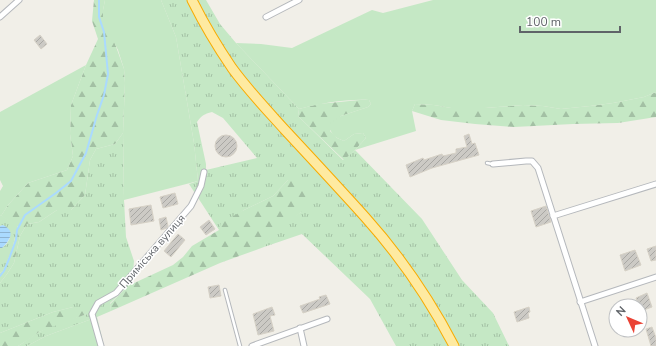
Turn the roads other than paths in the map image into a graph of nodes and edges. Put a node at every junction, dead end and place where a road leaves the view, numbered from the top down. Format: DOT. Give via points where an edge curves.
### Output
graph roads {
  1 [pos="19,0"];
  2 [pos="192,0"];
  3 [pos="299,0"];
  4 [pos="0,17"];
  5 [pos="266,17"];
  6 [pos="487,163"];
  7 [pos="493,164"];
  8 [pos="204,172"];
  9 [pos="656,184"];
  10 [pos="553,216"];
  11 [pos="656,277"];
  12 [pos="225,290"];
  13 [pos="580,302"];
  14 [pos="327,319"];
  15 [pos="300,328"];
  16 [pos="101,346"];
  17 [pos="240,346"];
  18 [pos="252,346"];
  19 [pos="304,346"];
  20 [pos="454,346"];
  21 [pos="595,346"];
  1 -- 4 [label="street"];
  2 -- 20 [label="highway" via="233,69 275,120 366,218 402,263 429,301"];
  3 -- 5 [label="street"];
  6 -- 7 [label="lane"];
  7 -- 10 [label="street" via="532,161 538,168"];
  8 -- 16 [label="street, Приміська вулиця" via="201,186 191,206 116,293 98,303 92,314"];
  9 -- 10 [label="street"];
  10 -- 13 [label="street"];
  11 -- 13 [label="street"];
  12 -- 17 [label="lane"];
  13 -- 21 [label="street"];
  14 -- 15 [label="street"];
  15 -- 18 [label="street"];
  15 -- 19 [label="street"];
}
